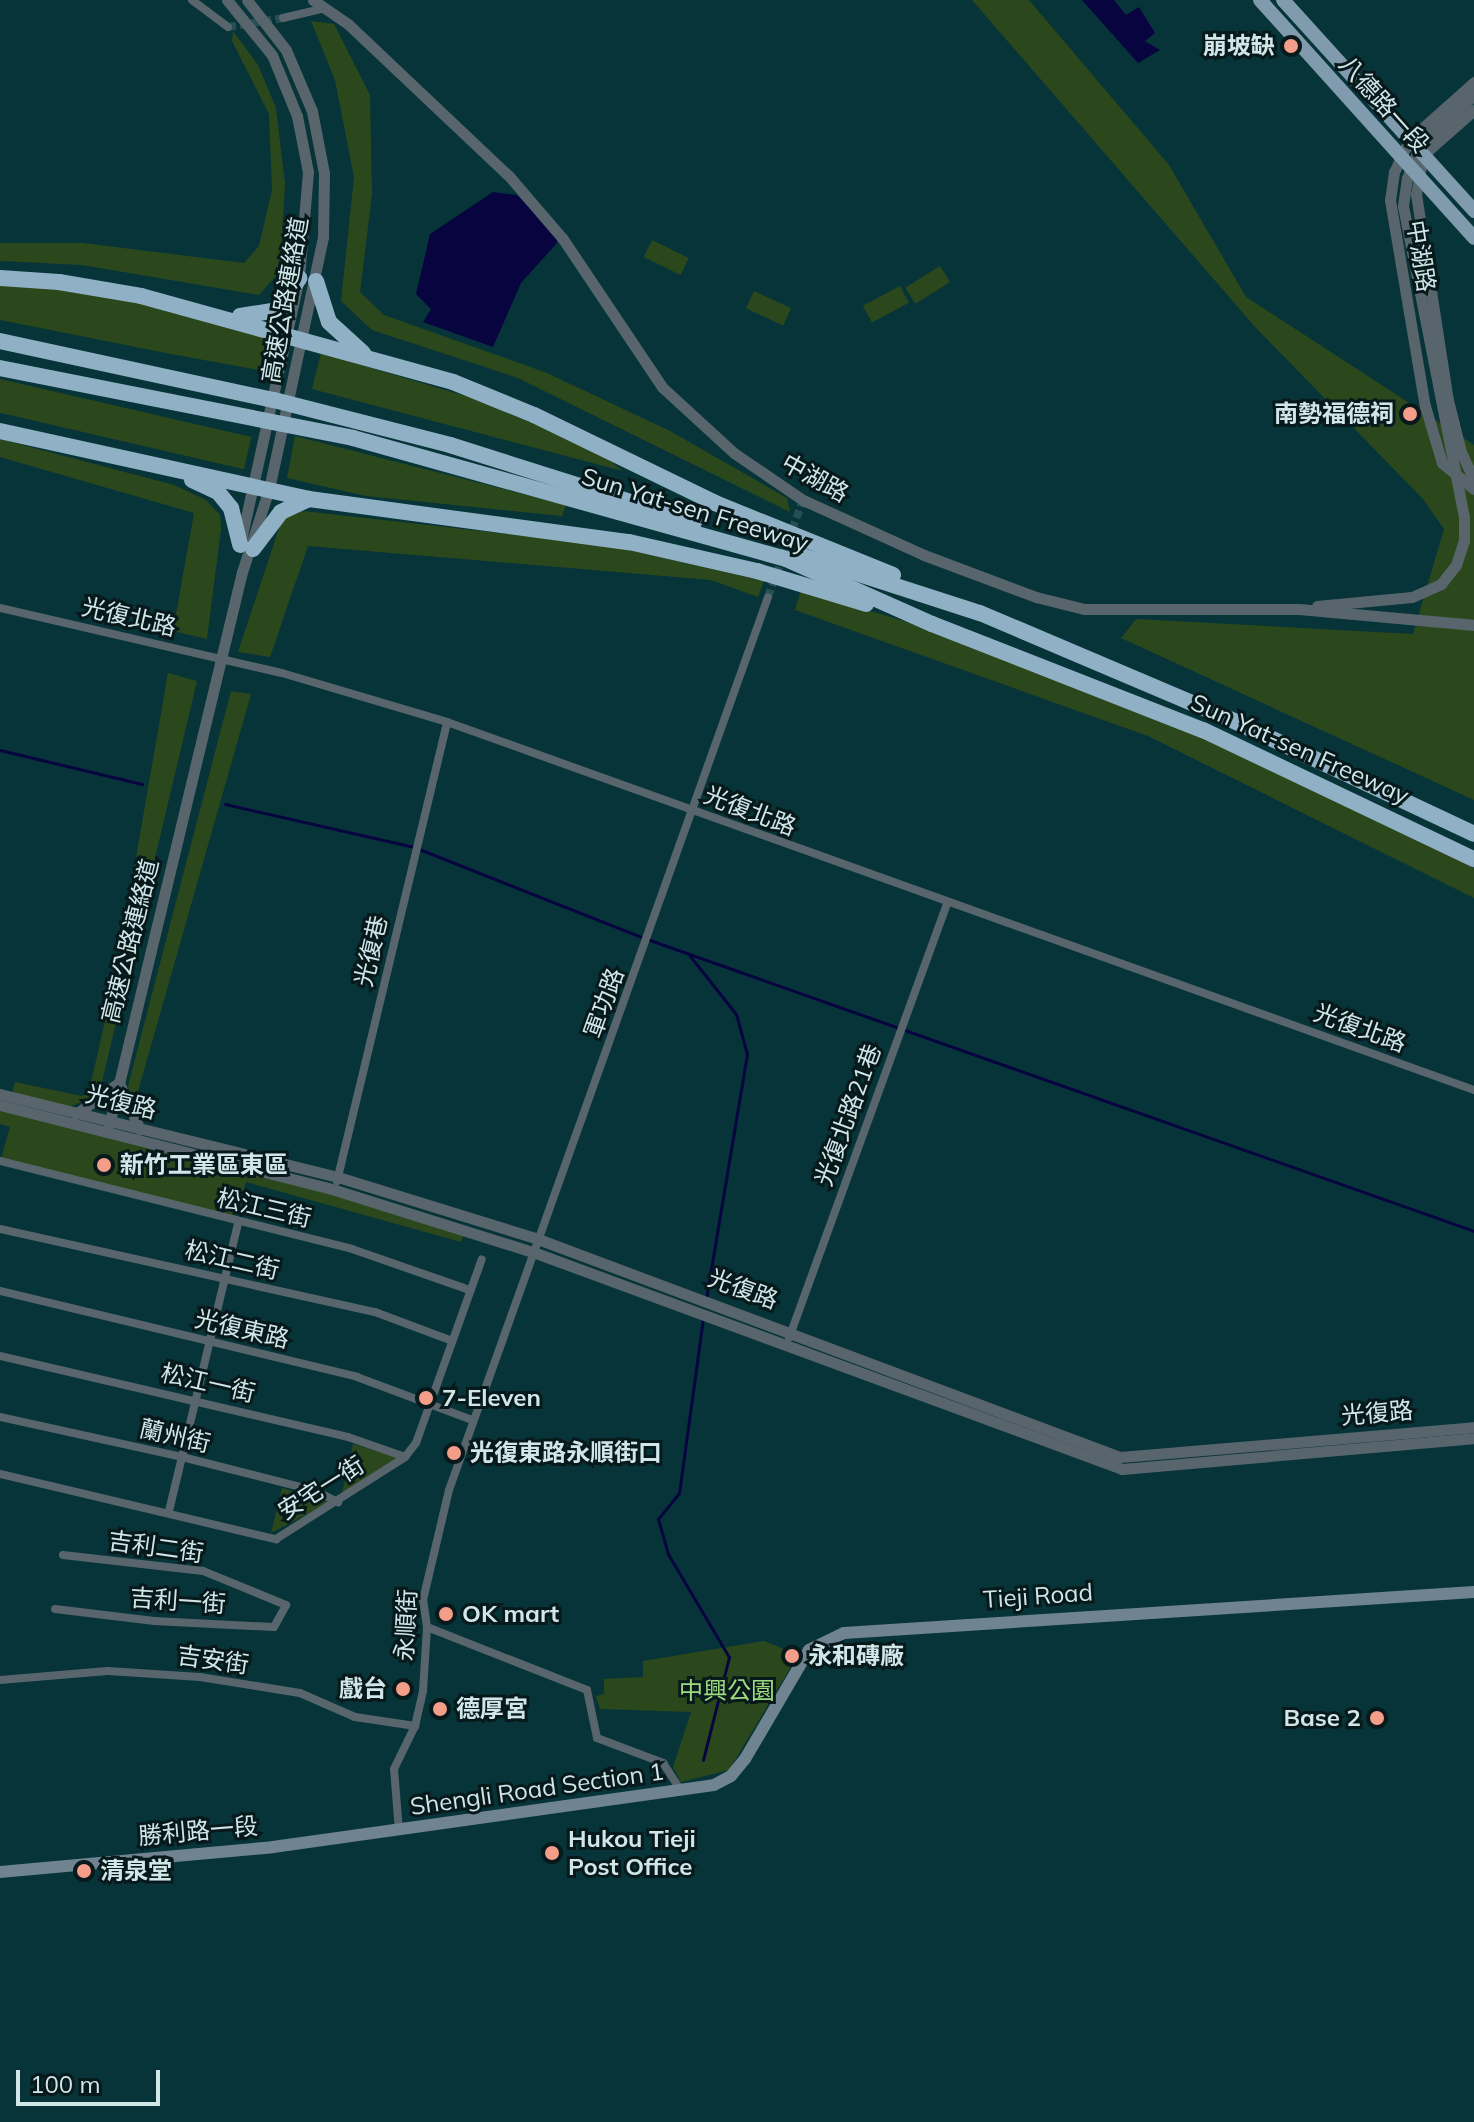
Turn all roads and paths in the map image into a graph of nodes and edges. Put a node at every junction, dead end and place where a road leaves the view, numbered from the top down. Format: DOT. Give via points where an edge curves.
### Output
graph roads {
  1 [pos="192,0"];
  2 [pos="227,0"];
  3 [pos="247,0"];
  4 [pos="313,0"];
  5 [pos="1260,0"];
  6 [pos="1283,0"];
  7 [pos="325,8"];
  8 [pos="283,18"];
  9 [pos="228,27"];
  10 [pos="1474,82"];
  11 [pos="1474,95"];
  12 [pos="1474,110"];
  13 [pos="1409,140"];
  14 [pos="1400,155"];
  15 [pos="1423,155"];
  16 [pos="1419,176"];
  17 [pos="1474,211"];
  18 [pos="1474,238"];
  19 [pos="0,278"];
  20 [pos="299,278"];
  21 [pos="316,281"];
  22 [pos="211,314"];
  23 [pos="287,334"];
  24 [pos="304,340"];
  25 [pos="0,341"];
  26 [pos="371,358"];
  27 [pos="0,368"];
  28 [pos="0,431"];
  29 [pos="176,472"];
  30 [pos="1474,480"];
  31 [pos="261,487"];
  32 [pos="1474,489"];
  33 [pos="309,499"];
  34 [pos="246,547"];
  35 [pos="768,597"];
  36 [pos="0,608"];
  37 [pos="1299,609"];
  38 [pos="980,613"];
  39 [pos="932,624"];
  40 [pos="1474,625"];
  41 [pos="447,722"];
  42 [pos="692,810"];
  43 [pos="1474,834"];
  44 [pos="1474,859"];
  45 [pos="947,903"];
  46 [pos="118,1083"];
  47 [pos="1474,1090"];
  48 [pos="0,1094"];
  49 [pos="0,1105"];
  50 [pos="76,1114"];
  51 [pos="108,1128"];
  52 [pos="140,1130"];
  53 [pos="0,1161"];
  54 [pos="338,1177"];
  55 [pos="335,1190"];
  56 [pos="238,1224"];
  57 [pos="0,1229"];
  58 [pos="538,1239"];
  59 [pos="533,1252"];
  60 [pos="482,1259"];
  61 [pos="223,1278"];
  62 [pos="470,1290"];
  63 [pos="0,1291"];
  64 [pos="792,1330"];
  65 [pos="452,1341"];
  66 [pos="207,1342"];
  67 [pos="787,1342"];
  68 [pos="0,1356"];
  69 [pos="193,1399"];
  70 [pos="430,1404"];
  71 [pos="0,1417"];
  72 [pos="472,1420"];
  73 [pos="1474,1427"];
  74 [pos="1474,1438"];
  75 [pos="182,1457"];
  76 [pos="405,1457"];
  77 [pos="0,1474"];
  78 [pos="338,1502"];
  79 [pos="169,1511"];
  80 [pos="63,1555"];
  81 [pos="1474,1592"];
  82 [pos="286,1605"];
  83 [pos="55,1609"];
  84 [pos="427,1627"];
  85 [pos="0,1680"];
  86 [pos="415,1726"];
  87 [pos="681,1791"];
  88 [pos="399,1831"];
  89 [pos="0,1872"];
  1 -- 9 [label="street"];
  2 -- 20 [label="street, 高速公路連絡道" via="272,55 297,116 308,172"];
  3 -- 21 [label="street, 高速公路連絡道" via="286,50 312,111 324,173"];
  4 -- 7 [label="street, 中湖路"];
  5 -- 14 [label="main road, 八德路一段"];
  6 -- 13 [label="main road, 八德路一段"];
  7 -- 8 [label="street"];
  7 -- 37 [label="street, 中湖路" via="509,176 563,239 662,387 734,453 803,500 924,555 1084,609"];
  10 -- 13 [label="street, 中湖路"];
  11 -- 37 [label="street" via="1421,144 1403,206 1464,517 1456,565 1441,584 1412,597"];
  12 -- 15 [label="street"];
  13 -- 14 [label="street, 中湖路"];
  13 -- 15 [label="main road, 八德路一段"];
  14 -- 16 [label="main road, 八德路一段"];
  14 -- 32 [label="street, 中湖路" via="1390,200 1425,406 1442,463"];
  15 -- 16 [label="street, 中湖路"];
  15 -- 17 [label="main road, 八德路一段"];
  16 -- 18 [label="main road, 八德路一段"];
  16 -- 30 [label="street, 中湖路" via="1416,194 1447,396"];
  19 -- 22 [label="highway" via="59,282"];
  20 -- 22 [label="highway" via="277,310 256,317"];
  20 -- 23 [label="street, 高速公路連絡道"];
  21 -- 24 [label="street, 高速公路連絡道"];
  21 -- 26 [label="highway" via="329,322"];
  22 -- 23 [label="highway"];
  23 -- 24 [label="highway"];
  23 -- 31 [label="street, 高速公路連絡道"];
  24 -- 26 [label="highway"];
  24 -- 31 [label="street, 高速公路連絡道"];
  25 -- 38 [label="highway, Sun Yat-sen Freeway" via="259,396 450,445"];
  26 -- 38 [label="highway" via="453,382 534,415 715,503"];
  27 -- 39 [label="highway, Sun Yat-sen Freeway" via="353,438 426,458 786,559"];
  28 -- 29 [label="highway"];
  29 -- 31 [label="highway"];
  29 -- 34 [label="highway" via="218,492"];
  31 -- 33 [label="highway"];
  31 -- 34 [label="street, 高速公路連絡道"];
  33 -- 34 [label="highway" via="268,523"];
  33 -- 39 [label="highway" via="629,542 757,571"];
  34 -- 46 [label="street, 高速公路連絡道"];
  35 -- 42 [label="street, 軍功路"];
  36 -- 41 [label="street, 光復北路" via="282,673"];
  37 -- 40 [label="street, 中湖路"];
  38 -- 43 [label="highway, Sun Yat-sen Freeway" via="1234,721"];
  39 -- 44 [label="highway, Sun Yat-sen Freeway" via="1203,730"];
  41 -- 42 [label="street, 光復北路"];
  41 -- 54 [label="street, 光復巷"];
  42 -- 45 [label="street, 光復北路"];
  42 -- 58 [label="street, 軍功路"];
  45 -- 47 [label="street, 光復北路"];
  45 -- 64 [label="street, 光復北路21巷"];
  46 -- 50 [label="street"];
  46 -- 51 [label="street, 高速公路連絡道"];
  46 -- 52 [label="street"];
  48 -- 50 [label="street, 光復路"];
  49 -- 51 [label="street, 光復路"];
  50 -- 51 [label="street, 光復路"];
  51 -- 52 [label="street, 光復路"];
  51 -- 55 [label="street, 光復路"];
  52 -- 54 [label="street, 光復路"];
  53 -- 56 [label="street, 松江三街"];
  54 -- 55 [label="street, 光復巷"];
  54 -- 58 [label="street, 光復路"];
  55 -- 59 [label="street, 光復路"];
  56 -- 61 [label="street"];
  56 -- 62 [label="street, 松江三街" via="393,1260"];
  57 -- 61 [label="street, 松江二街"];
  58 -- 59 [label="street, 軍功路"];
  58 -- 64 [label="street, 光復路"];
  59 -- 67 [label="street, 光復路"];
  59 -- 72 [label="street, 軍功路"];
  60 -- 62 [label="street"];
  61 -- 65 [label="street, 松江二街" via="375,1312"];
  61 -- 66 [label="street"];
  62 -- 65 [label="street"];
  63 -- 66 [label="street, 光復東路"];
  64 -- 67 [label="street, 光復北路21巷"];
  64 -- 73 [label="street, 光復路" via="1120,1457"];
  65 -- 70 [label="street"];
  66 -- 69 [label="street"];
  66 -- 70 [label="street, 光復東路" via="357,1377"];
  67 -- 74 [label="street, 光復路" via="1122,1469"];
  68 -- 69 [label="street, 松江一街"];
  69 -- 75 [label="street"];
  69 -- 76 [label="street, 松江一街" via="348,1437"];
  70 -- 72 [label="street, 光復東路"];
  70 -- 76 [label="street"];
  71 -- 75 [label="street, 蘭州街"];
  72 -- 84 [label="street, 永順街" via="430,1565 423,1600"];
  75 -- 78 [label="street, 蘭州街" via="316,1491"];
  75 -- 79 [label="street"];
  76 -- 78 [label="street, 安宅一街"];
  77 -- 79 [label="street, 安宅一街"];
  78 -- 79 [label="street, 安宅一街" via="276,1539"];
  80 -- 82 [label="street, 吉利二街" via="203,1571"];
  81 -- 87 [label="main road, Tieji Road" via="844,1633 809,1650 731,1776"];
  82 -- 83 [label="street, 吉利一街" via="274,1627"];
  84 -- 86 [label="street, 永順街"];
  84 -- 87 [label="street" via="587,1690 597,1738 663,1763"];
  85 -- 86 [label="street, 吉安街" via="108,1671 200,1677 300,1693 355,1717"];
  86 -- 88 [label="street, 永順街" via="394,1769"];
  87 -- 88 [label="main road, Shengli Road Section 1"];
  88 -- 89 [label="main road, 勝利路一段"];
}
